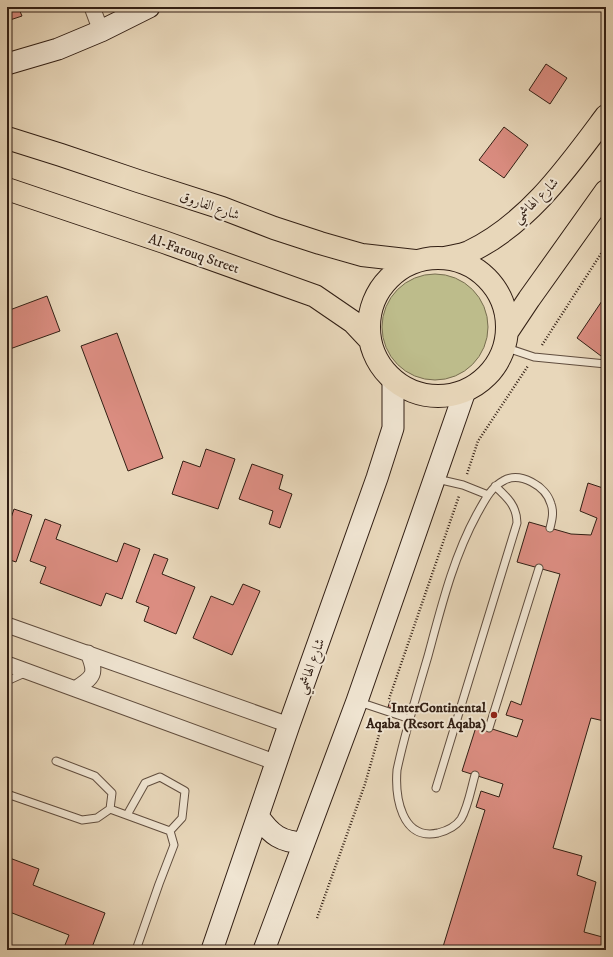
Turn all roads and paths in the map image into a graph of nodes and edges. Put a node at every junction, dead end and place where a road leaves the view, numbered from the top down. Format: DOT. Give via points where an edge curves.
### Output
graph roads {
  1 [pos="92,7"];
  2 [pos="149,7"];
  3 [pos="101,31"];
  4 [pos="7,64"];
  5 [pos="606,116"];
  6 [pos="7,138"];
  7 [pos="7,189"];
  8 [pos="606,191"];
  9 [pos="445,258"];
  10 [pos="415,261"];
  11 [pos="370,338"];
  12 [pos="505,340"];
  13 [pos="606,364"];
  14 [pos="393,380"];
  15 [pos="466,391"];
  16 [pos="435,478"];
  17 [pos="495,486"];
  18 [pos="488,495"];
  19 [pos="550,528"];
  20 [pos="539,568"];
  21 [pos="7,624"];
  22 [pos="88,653"];
  23 [pos="7,664"];
  24 [pos="29,672"];
  25 [pos="7,681"];
  26 [pos="75,689"];
  27 [pos="357,701"];
  28 [pos="410,719"];
  29 [pos="289,725"];
  30 [pos="489,728"];
  31 [pos="56,761"];
  32 [pos="277,763"];
  33 [pos="475,775"];
  34 [pos="436,788"];
  35 [pos="7,794"];
  36 [pos="110,809"];
  37 [pos="127,815"];
  38 [pos="258,816"];
  39 [pos="170,831"];
  40 [pos="304,843"];
  41 [pos="136,950"];
  42 [pos="212,950"];
  43 [pos="264,950"];
  1 -- 3 [label="street"];
  2 -- 3 [label="street"];
  3 -- 4 [label="street" via="58,49"];
  5 -- 9 [label="main road, شارع الهاشمي" via="541,197 521,216 486,243 467,253"];
  6 -- 10 [label="main road, شارع الفاروق" via="362,255"];
  7 -- 11 [label="main road, Al-Farouq Street" via="315,296 353,322"];
  8 -- 12 [label="main road" via="528,299"];
  9 -- 10 [label="main road"];
  9 -- 12 [label="main road" via="466,263 483,275 497,291 505,311"];
  10 -- 11 [label="main road" via="400,268 378,292 368,322"];
  11 -- 14 [label="main road" via="374,354"];
  12 -- 13 [label="lane" via="534,357"];
  12 -- 15 [label="main road" via="498,361 490,373"];
  14 -- 15 [label="main road" via="409,390 428,396 447,396"];
  14 -- 29 [label="street, شارع الهاشمي" via="393,428"];
  15 -- 16 [label="street"];
  16 -- 18 [label="lane"];
  16 -- 27 [label="street"];
  17 -- 18 [label="lane"];
  17 -- 19 [label="lane" via="504,480 516,478 537,485 546,493 551,503 553,517"];
  17 -- 34 [label="lane" via="512,503 517,523"];
  18 -- 28 [label="lane" via="456,559"];
  20 -- 30 [label="lane"];
  21 -- 22 [label="street"];
  22 -- 26 [label="street" via="93,666 92,675"];
  22 -- 29 [label="street"];
  23 -- 24 [label="street"];
  24 -- 25 [label="lane"];
  24 -- 26 [label="street"];
  26 -- 32 [label="street"];
  27 -- 28 [label="lane"];
  27 -- 40 [label="street"];
  28 -- 33 [label="lane" via="399,758 396,782 400,806 409,825 417,832 436,834 454,826 465,807"];
  29 -- 32 [label="street, شارع الهاشمي"];
  31 -- 36 [label="lane" via="95,776 112,793"];
  32 -- 38 [label="street, شارع الهاشمي"];
  35 -- 36 [label="lane" via="82,820 97,818"];
  36 -- 37 [label="lane"];
  37 -- 39 [label="lane"];
  37 -- 39 [label="lane" via="144,783 160,777 185,791 182,818"];
  38 -- 40 [label="street" via="266,828 277,837 290,842"];
  38 -- 42 [label="street, شارع الهاشمي"];
  39 -- 41 [label="lane" via="174,845"];
  40 -- 43 [label="street"];
}
